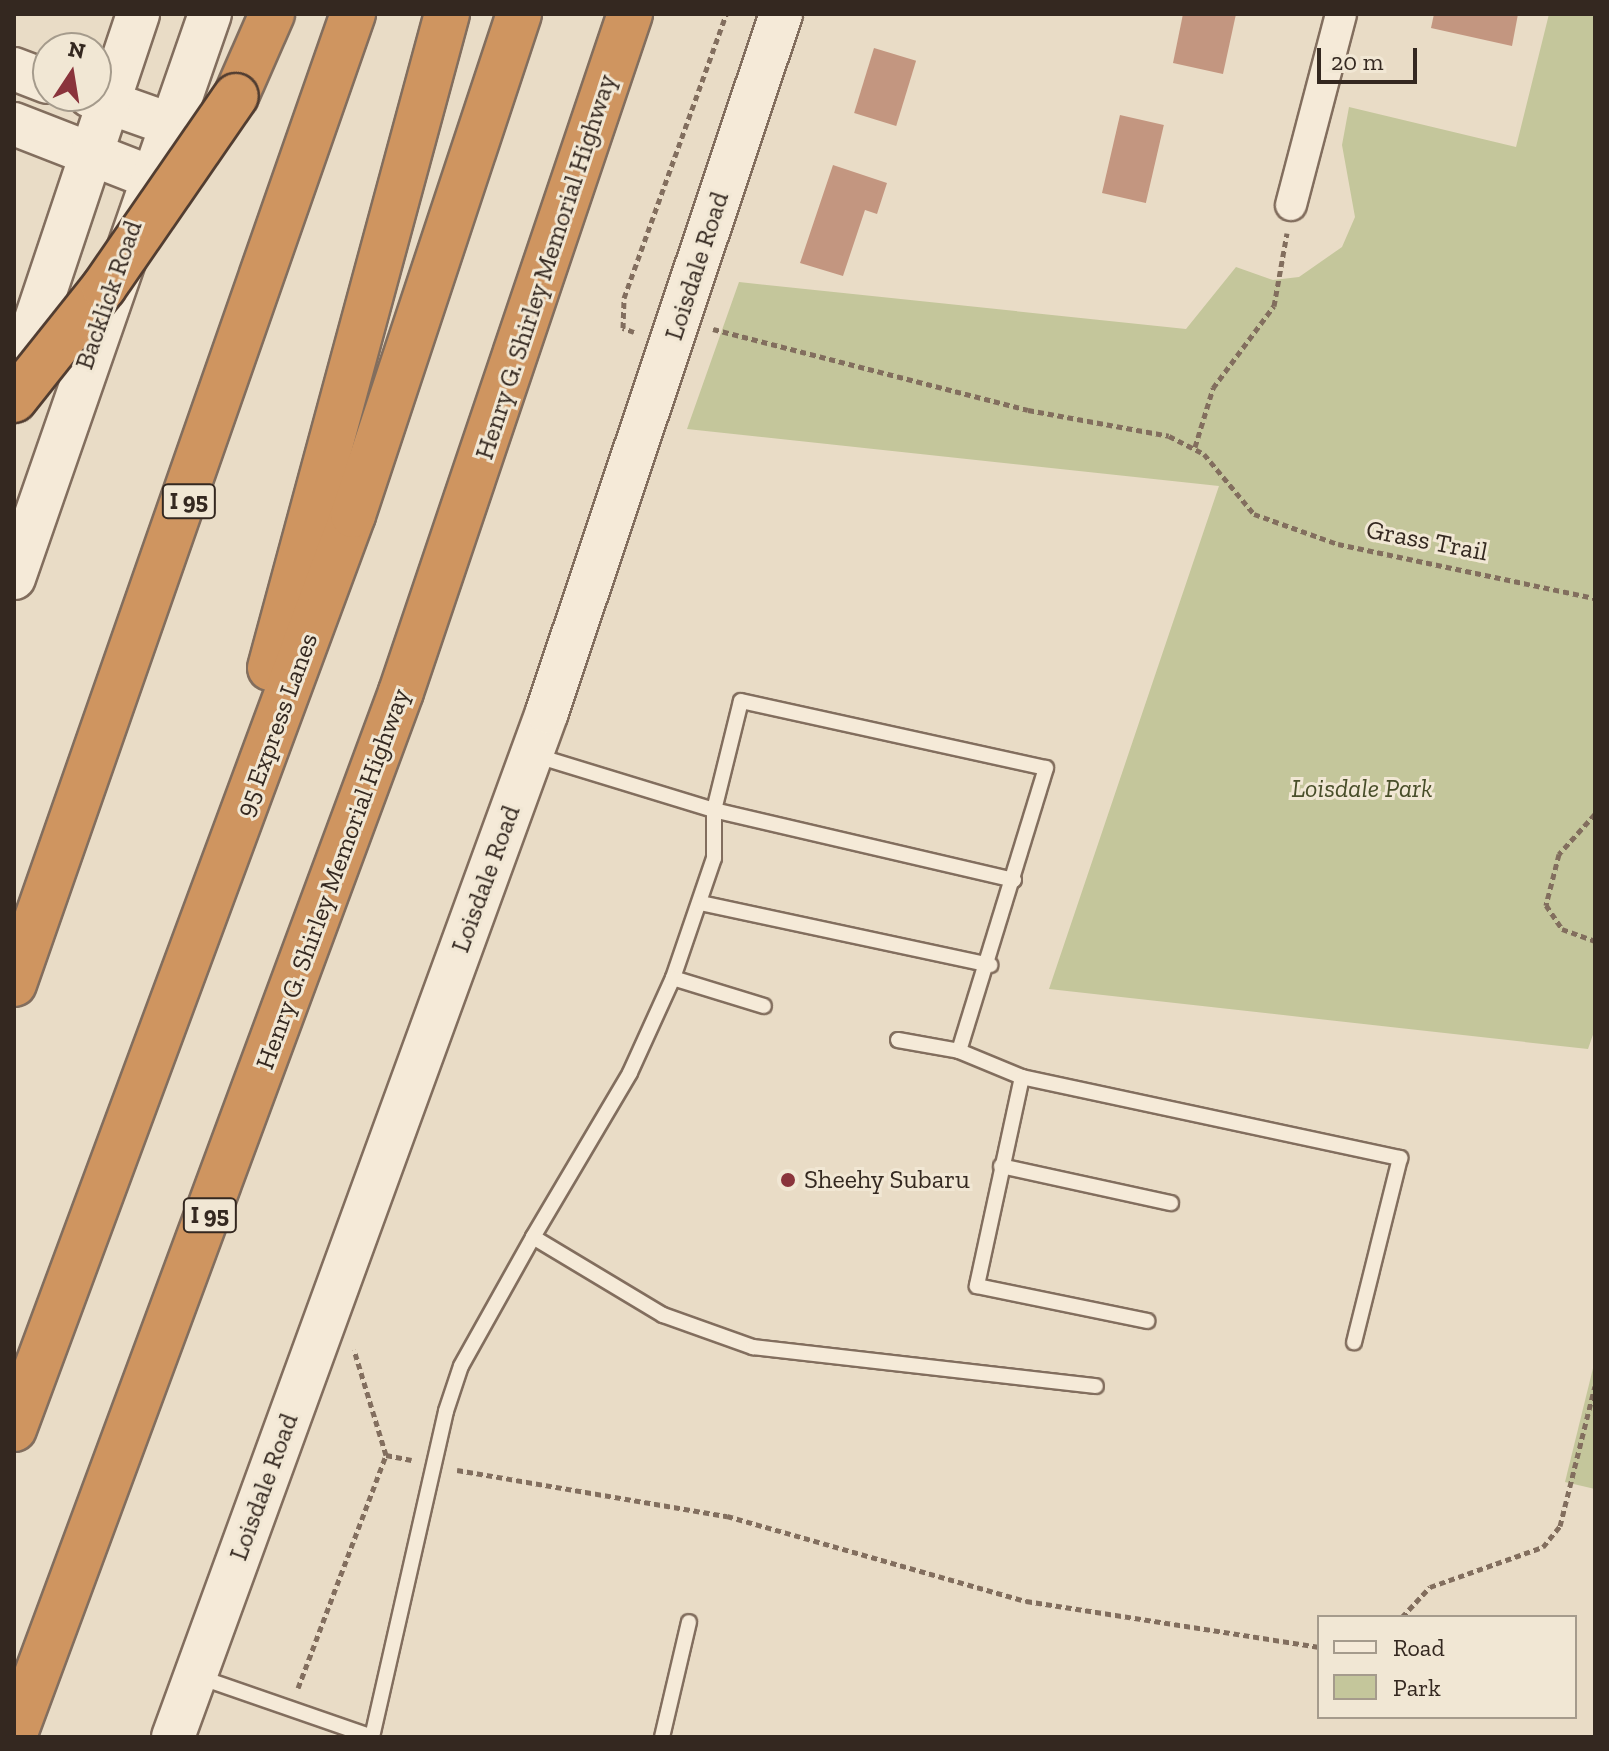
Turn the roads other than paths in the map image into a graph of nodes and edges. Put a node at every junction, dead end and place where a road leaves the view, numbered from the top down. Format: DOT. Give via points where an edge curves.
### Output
graph roads {
  1 [pos="138,14"];
  2 [pos="210,14"];
  3 [pos="272,14"];
  4 [pos="353,14"];
  5 [pos="447,14"];
  6 [pos="519,14"];
  7 [pos="630,14"];
  8 [pos="781,14"];
  9 [pos="1341,14"];
  10 [pos="112,69"];
  11 [pos="112,104"];
  12 [pos="95,112"];
  13 [pos="14,124"];
  14 [pos="172,125"];
  15 [pos="86,154"];
  16 [pos="150,177"];
  17 [pos="1291,205"];
  18 [pos="14,385"];
  19 [pos="14,400"];
  20 [pos="14,578"];
  21 [pos="532,754"];
  22 [pos="714,810"];
  23 [pos="1014,880"];
  24 [pos="701,903"];
  25 [pos="990,965"];
  26 [pos="673,978"];
  27 [pos="14,984"];
  28 [pos="764,1006"];
  29 [pos="898,1040"];
  30 [pos="959,1051"];
  31 [pos="1022,1077"];
  32 [pos="133,1123"];
  33 [pos="1001,1166"];
  34 [pos="1171,1203"];
  35 [pos="533,1237"];
  36 [pos="1147,1321"];
  37 [pos="1354,1342"];
  38 [pos="1096,1386"];
  39 [pos="14,1429"];
  40 [pos="689,1622"];
  41 [pos="195,1675"];
  42 [pos="14,1736"];
  43 [pos="173,1737"];
  44 [pos="372,1737"];
  45 [pos="662,1737"];
  1 -- 10 [label="main road"];
  2 -- 14 [label="main road, Backlick Road"];
  3 -- 19 [label="highway, bridge" via="236,96 104,287"];
  4 -- 27 [label="highway, I 95"];
  5 -- 32 [label="highway" via="285,612"];
  6 -- 32 [label="highway, 95 Express Lanes" via="353,515"];
  7 -- 42 [label="highway, Henry G. Shirley Memorial Highway / I 95" via="401,692"];
  8 -- 21 [label="main road, Loisdale Road"];
  9 -- 17 [label="street"];
  11 -- 14 [label="main road"];
  12 -- 15 [label="main road"];
  13 -- 15 [label="main road"];
  14 -- 16 [label="main road, Backlick Road"];
  15 -- 16 [label="main road"];
  15 -- 18 [label="main road"];
  16 -- 20 [label="main road, Backlick Road"];
  21 -- 22 [label="lane"];
  21 -- 41 [label="main road, Loisdale Road"];
  22 -- 23 [label="lane"];
  22 -- 23 [label="lane" via="741,701 1046,768"];
  22 -- 24 [label="lane" via="714,858"];
  23 -- 25 [label="lane"];
  24 -- 25 [label="lane"];
  24 -- 26 [label="lane"];
  25 -- 30 [label="lane"];
  26 -- 28 [label="lane"];
  26 -- 35 [label="lane" via="630,1073"];
  29 -- 30 [label="lane"];
  30 -- 31 [label="lane"];
  31 -- 33 [label="lane"];
  31 -- 37 [label="lane" via="1400,1158"];
  32 -- 39 [label="highway, 95 Express Lanes"];
  33 -- 34 [label="lane"];
  33 -- 36 [label="lane" via="977,1286"];
  35 -- 38 [label="lane" via="663,1315 753,1347"];
  35 -- 44 [label="lane" via="461,1366 433,1464"];
  40 -- 45 [label="lane"];
  41 -- 43 [label="main road, Loisdale Road"];
  41 -- 44 [label="lane"];
}
